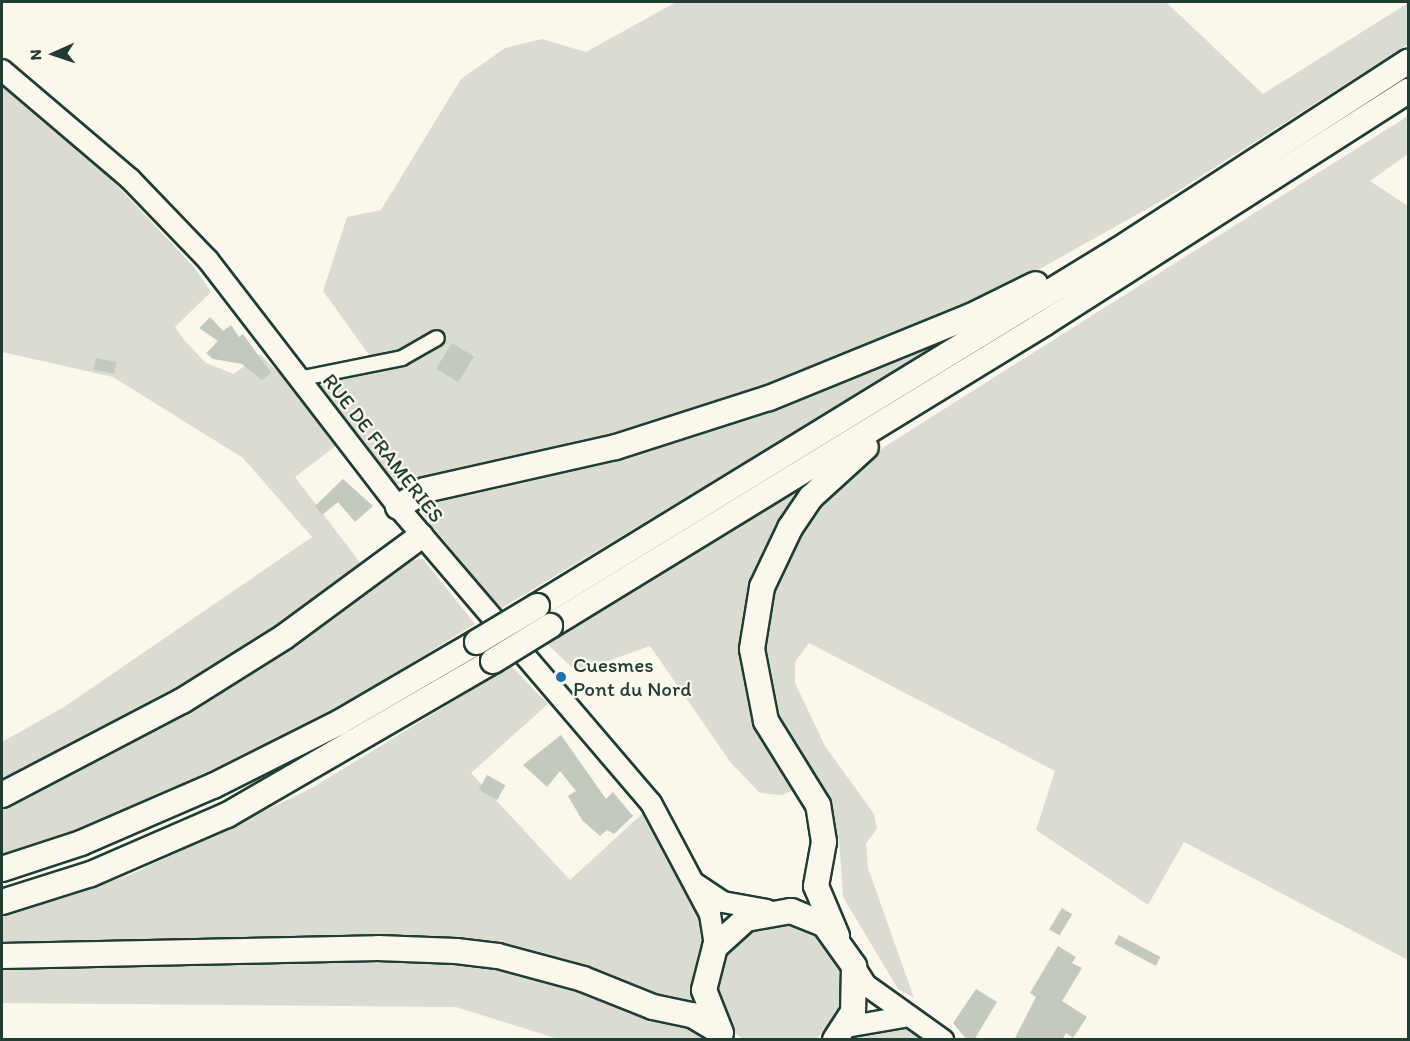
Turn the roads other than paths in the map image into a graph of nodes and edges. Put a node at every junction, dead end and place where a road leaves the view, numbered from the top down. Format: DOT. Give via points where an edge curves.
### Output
graph roads {
  1 [pos="1408,62"];
  2 [pos="2,70"];
  3 [pos="1408,91"];
  4 [pos="1118,250"];
  5 [pos="437,338"];
  6 [pos="298,379"];
  7 [pos="898,413"];
  8 [pos="398,507"];
  9 [pos="421,536"];
  10 [pos="543,616"];
  11 [pos="2,795"];
  12 [pos="2,869"];
  13 [pos="696,884"];
  14 [pos="2,902"];
  15 [pos="773,910"];
  16 [pos="837,936"];
  17 [pos="716,947"];
  18 [pos="2,956"];
  19 [pos="854,966"];
  20 [pos="904,1017"];
  21 [pos="841,1034"];
  22 [pos="723,1036"];
  23 [pos="943,1040"];
  1 -- 4 [label="highway"];
  2 -- 6 [label="main road, RUE DE FRAMERIES" via="130,179 208,260"];
  3 -- 7 [label="highway"];
  4 -- 8 [label="highway" via="1089,257 971,316 769,398 616,447 425,490"];
  4 -- 10 [label="highway"];
  5 -- 6 [label="street" via="402,358"];
  6 -- 8 [label="main road, RUE DE FRAMERIES"];
  7 -- 10 [label="highway"];
  7 -- 16 [label="highway" via="811,497 774,556 755,615 756,685 783,756 818,805 824,842 816,886"];
  8 -- 9 [label="main road, RUE DE FRAMERIES"];
  9 -- 11 [label="highway" via="284,637 182,701"];
  9 -- 13 [label="main road, RUE DE FRAMERIES" via="651,803"];
  10 -- 12 [label="highway, bridge" via="477,642 340,722 213,786 81,843"];
  10 -- 14 [label="highway, bridge" via="493,661 227,815 91,874"];
  13 -- 15 [label="main road" via="738,907"];
  13 -- 17 [label="main road, RUE DE FRAMERIES" via="710,914"];
  15 -- 16 [label="highway" via="808,915"];
  15 -- 17 [label="highway" via="734,926"];
  16 -- 19 [label="highway"];
  17 -- 22 [label="highway" via="704,990"];
  18 -- 22 [label="highway" via="378,948 456,951 572,976 653,1007 692,1015"];
  19 -- 20 [label="main road" via="866,985"];
  19 -- 21 [label="highway" via="856,997"];
  20 -- 21 [label="main road"];
  20 -- 23 [label="main road"];
}
